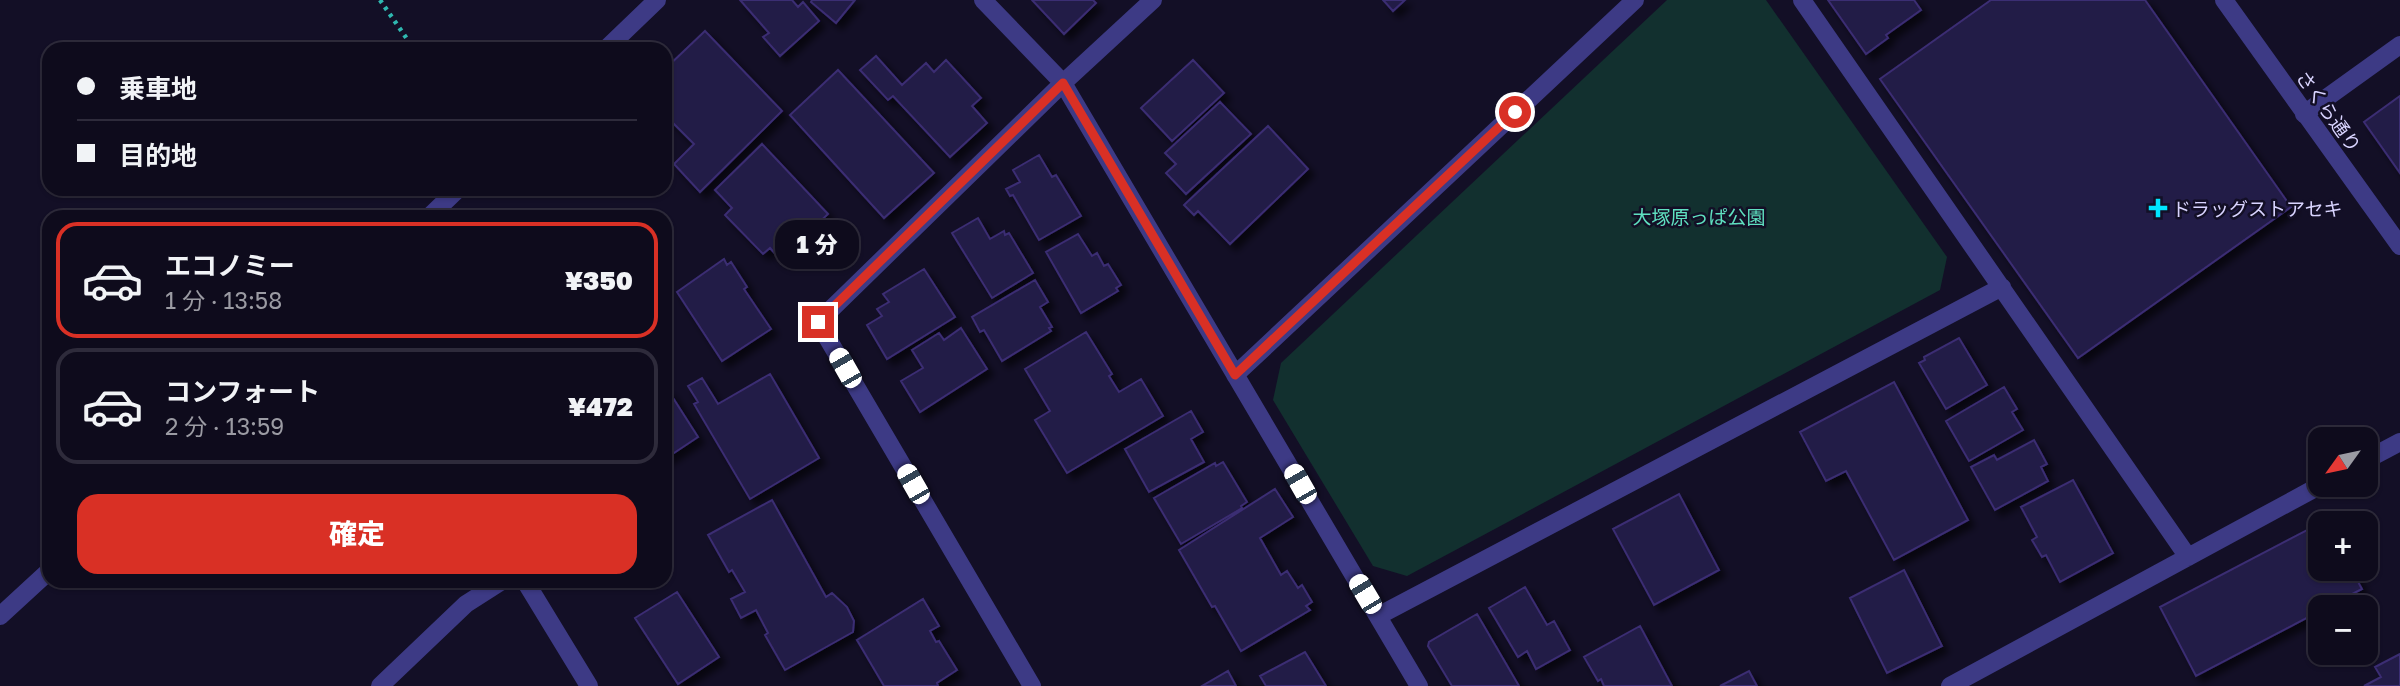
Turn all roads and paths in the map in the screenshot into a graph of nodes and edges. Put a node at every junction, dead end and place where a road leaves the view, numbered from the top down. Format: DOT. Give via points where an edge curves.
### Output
graph roads {
  1 [pos="380,0"];
  2 [pos="657,0"];
  3 [pos="983,0"];
  4 [pos="1153,0"];
  5 [pos="1635,0"];
  6 [pos="1802,0"];
  7 [pos="2224,0"];
  8 [pos="410,42"];
  9 [pos="613,42"];
  10 [pos="2400,45"];
  11 [pos="1063,83"];
  12 [pos="2304,114"];
  13 [pos="451,196"];
  14 [pos="436,210"];
  15 [pos="2400,246"];
  16 [pos="2001,287"];
  17 [pos="1235,375"];
  18 [pos="2400,442"];
  19 [pos="2378,454"];
  20 [pos="2308,492"];
  21 [pos="2189,557"];
  22 [pos="42,577"];
  23 [pos="491,588"];
  24 [pos="529,588"];
  25 [pos="0,616"];
  26 [pos="1378,616"];
  27 [pos="380,686"];
  28 [pos="590,686"];
  29 [pos="1032,686"];
  30 [pos="1419,686"];
  31 [pos="1950,686"];
  1 -- 8 [label="path"];
  2 -- 9 [label="street"];
  3 -- 11 [label="street"];
  4 -- 11 [label="street"];
  5 -- 17 [label="street"];
  6 -- 16 [label="street"];
  7 -- 12 [label="street, さくら通り"];
  10 -- 12 [label="street"];
  11 -- 17 [label="street"];
  11 -- 29 [label="street" via="818,322"];
  12 -- 15 [label="street, さくら通り"];
  13 -- 14 [label="street"];
  16 -- 21 [label="street"];
  16 -- 26 [label="street"];
  17 -- 26 [label="street"];
  18 -- 19 [label="street"];
  20 -- 21 [label="street"];
  21 -- 31 [label="street"];
  22 -- 25 [label="street"];
  23 -- 27 [label="street" via="466,604"];
  24 -- 28 [label="street"];
  26 -- 30 [label="street"];
}
